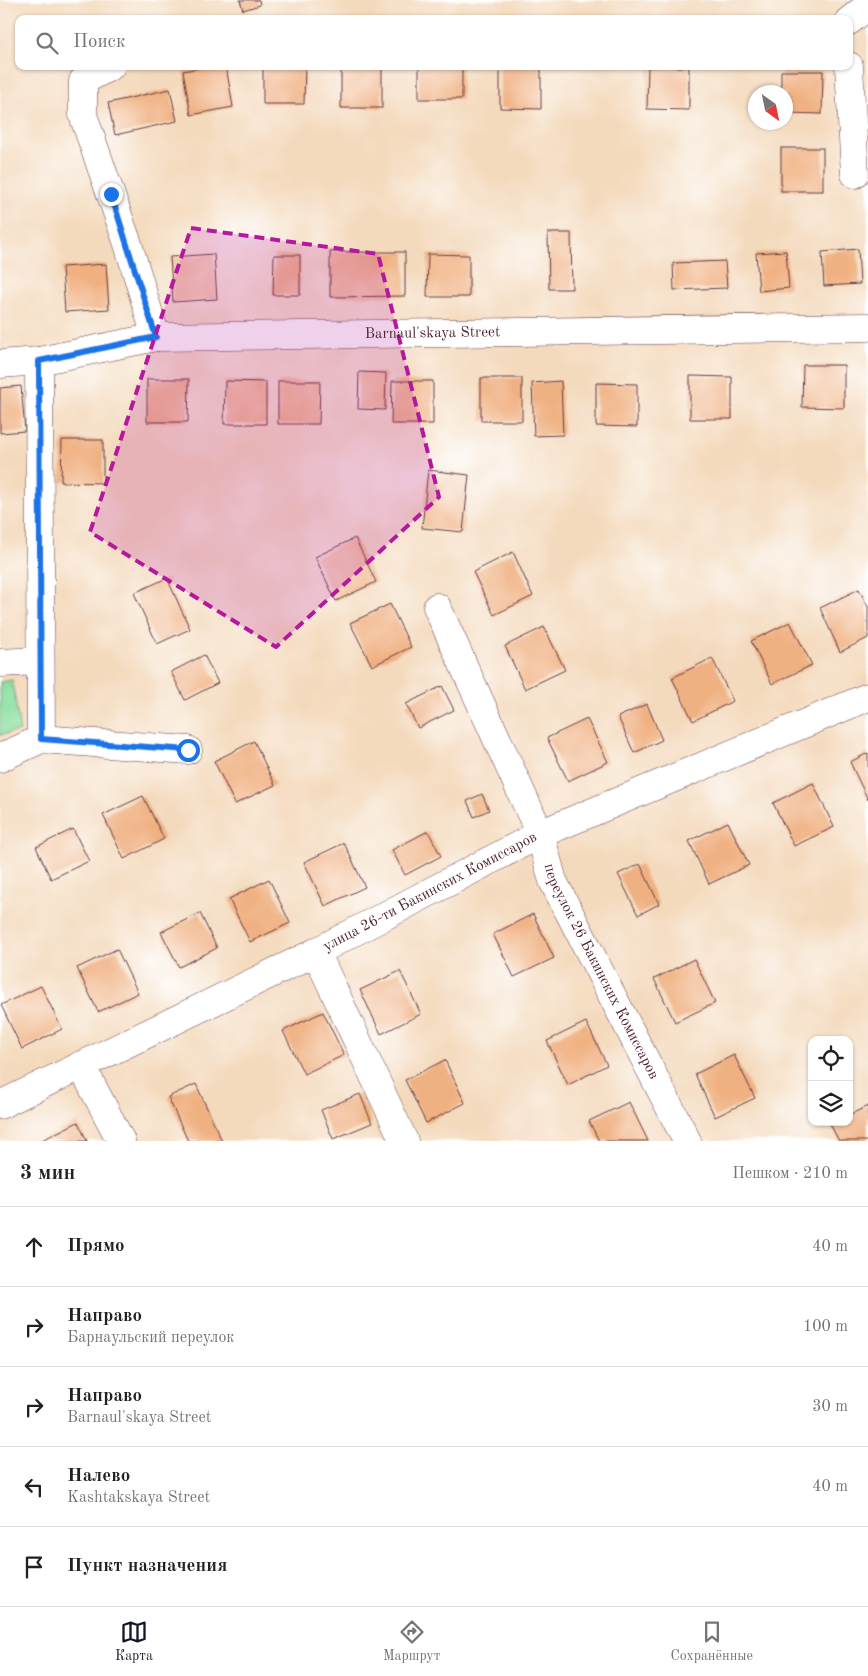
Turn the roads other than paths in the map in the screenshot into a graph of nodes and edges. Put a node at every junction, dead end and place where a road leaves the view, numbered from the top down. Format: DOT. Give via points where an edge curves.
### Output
graph roads {
  1 [pos="868,6"];
  2 [pos="853,18"];
  3 [pos="104,70"];
  4 [pos="849,70"];
  5 [pos="855,174"];
  6 [pos="868,327"];
  7 [pos="156,337"];
  8 [pos="39,361"];
  9 [pos="0,364"];
  10 [pos="438,607"];
  11 [pos="40,661"];
  12 [pos="0,663"];
  13 [pos="868,697"];
  14 [pos="41,739"];
  15 [pos="188,750"];
  16 [pos="0,758"];
  17 [pos="540,834"];
  18 [pos="316,952"];
  19 [pos="81,1065"];
  20 [pos="0,1105"];
  21 [pos="121,1141"];
  22 [pos="404,1141"];
  23 [pos="687,1141"];
  1 -- 2 [label="street"];
  3 -- 7 [label="street" via="83,81 83,115"];
  4 -- 5 [label="street"];
  6 -- 7 [label="street, Barnaul'skaya Street"];
  7 -- 8 [label="street, Barnaul'skaya Street"];
  8 -- 9 [label="street, Barnaul'skaya Street"];
  8 -- 11 [label="street"];
  10 -- 17 [label="street, переулок 26 Бакинских Комиссаров"];
  11 -- 12 [label="street"];
  11 -- 14 [label="street"];
  13 -- 17 [label="street, улица 26-ти Бакинских Комиссаров"];
  14 -- 15 [label="street"];
  14 -- 16 [label="street"];
  17 -- 18 [label="street, улица 26-ти Бакинских Комиссаров"];
  17 -- 23 [label="street, переулок 26 Бакинских Комиссаров" via="553,881"];
  18 -- 19 [label="street, улица 26-ти Бакинских Комиссаров"];
  18 -- 22 [label="street"];
  19 -- 20 [label="street, улица 26-ти Бакинских Комиссаров"];
  19 -- 21 [label="street"];
}
